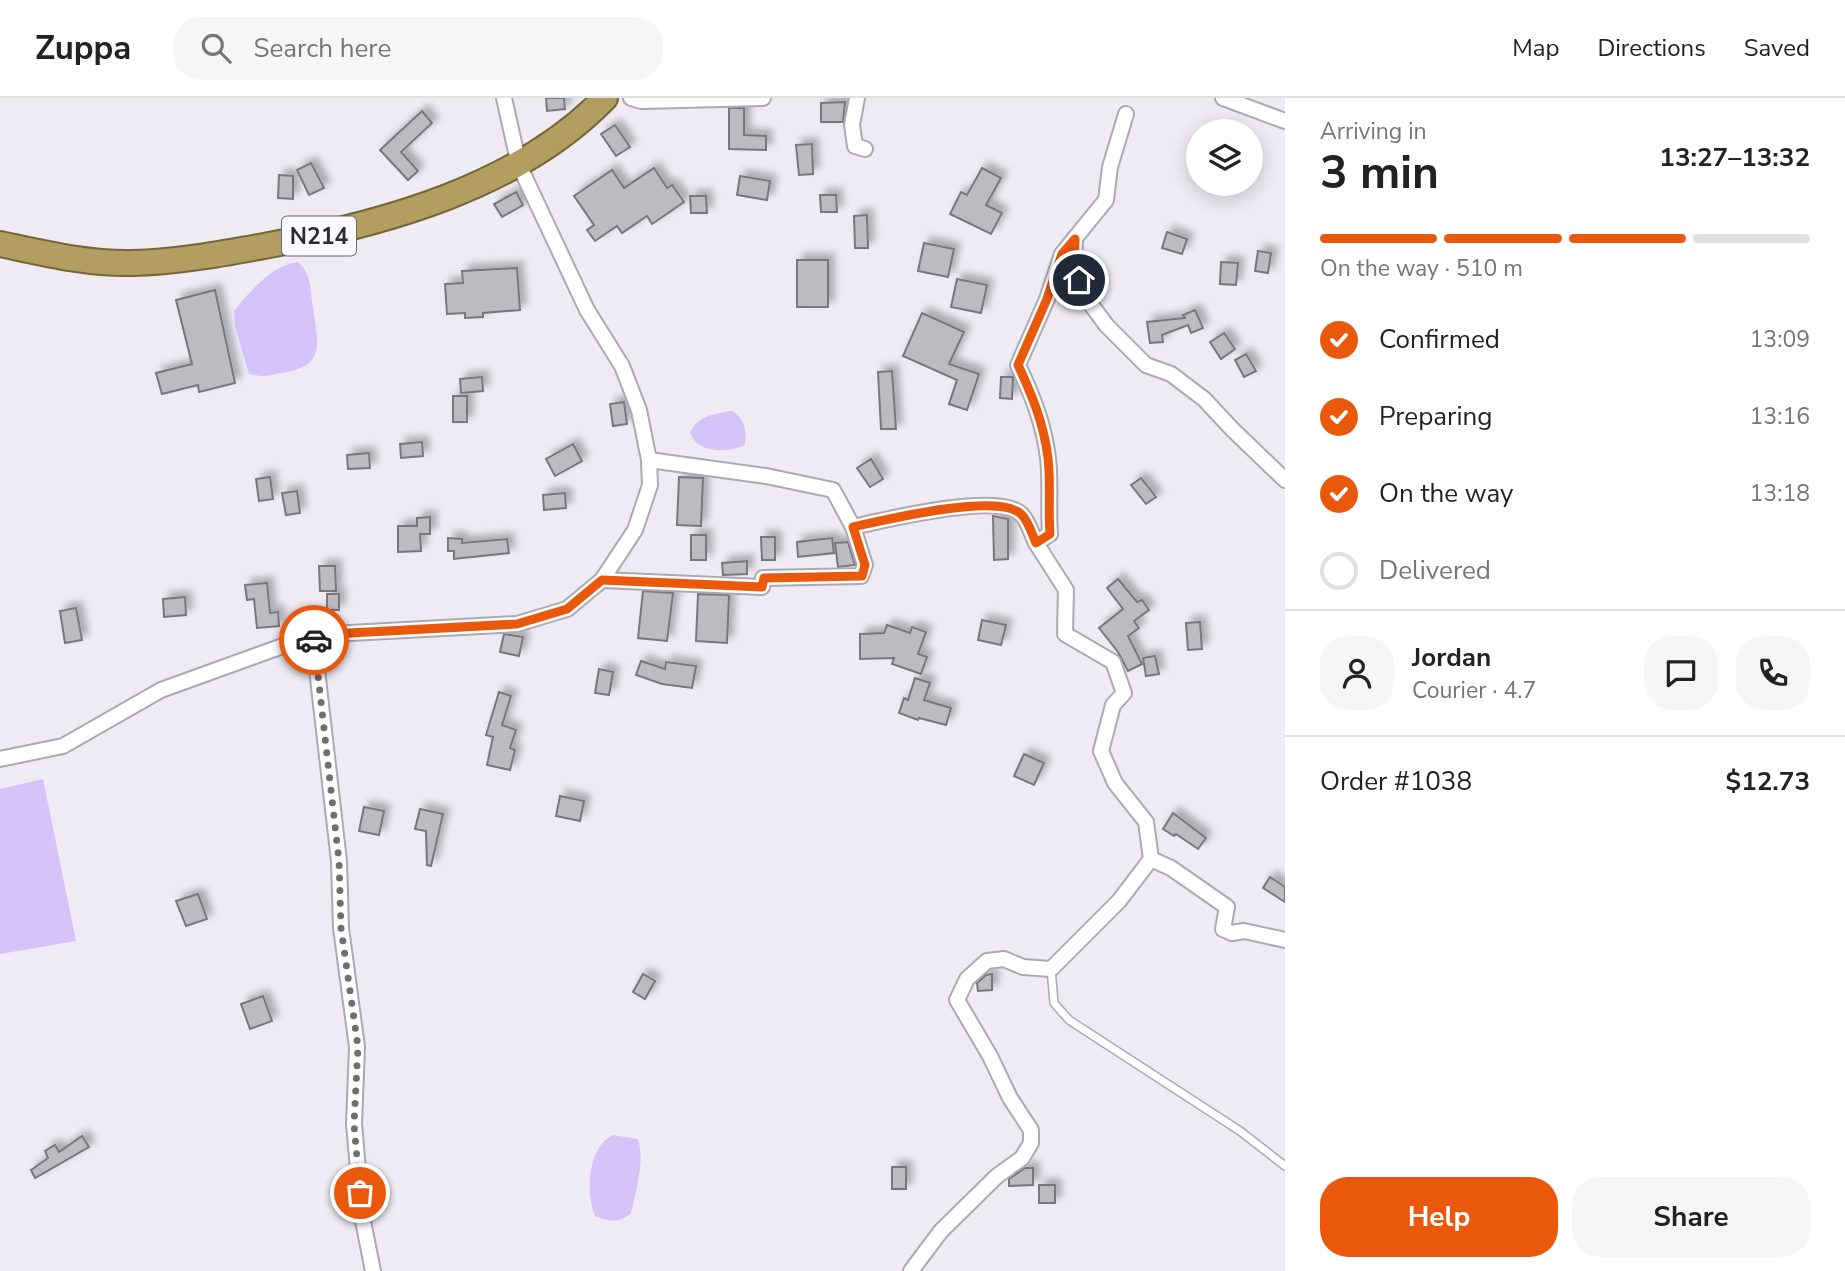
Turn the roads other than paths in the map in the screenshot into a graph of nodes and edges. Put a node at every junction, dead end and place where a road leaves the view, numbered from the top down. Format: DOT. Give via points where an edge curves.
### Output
graph roads {
  1 [pos="504,98"];
  2 [pos="606,98"];
  3 [pos="631,98"];
  4 [pos="763,98"];
  5 [pos="857,98"];
  6 [pos="1223,98"];
  7 [pos="1126,114"];
  8 [pos="1285,121"];
  9 [pos="865,149"];
  10 [pos="519,164"];
  11 [pos="1075,239"];
  12 [pos="0,244"];
  13 [pos="649,460"];
  14 [pos="1285,480"];
  15 [pos="853,527"];
  16 [pos="1036,543"];
  17 [pos="602,580"];
  18 [pos="313,635"];
  19 [pos="0,759"];
  20 [pos="1152,859"];
  21 [pos="1285,940"];
  22 [pos="1051,969"];
  23 [pos="1285,1166"];
  24 [pos="373,1271"];
  25 [pos="911,1271"];
  1 -- 10 [label="street"];
  2 -- 10 [label="highway, N214" via="561,137"];
  3 -- 4 [label="street"];
  5 -- 9 [label="street" via="852,125 855,146"];
  6 -- 8 [label="street"];
  7 -- 11 [label="street" via="1110,167 1106,200"];
  10 -- 12 [label="highway, N214" via="459,192 331,233 181,260 93,261"];
  10 -- 13 [label="street" via="587,310 622,366 639,410"];
  11 -- 14 [label="street" via="1074,266 1083,294 1107,326 1146,365 1171,374 1204,399"];
  11 -- 16 [label="street" via="1062,254 1018,365 1042,421 1048,459 1050,534"];
  13 -- 15 [label="street" via="766,475 832,490"];
  13 -- 17 [label="street" via="650,485 635,530"];
  15 -- 16 [label="street" via="899,516 1003,505 1021,514"];
  15 -- 17 [label="street" via="865,565 862,576 764,578 762,587"];
  16 -- 20 [label="street" via="1066,590 1065,634 1113,662 1124,693 1114,705 1101,751 1115,783 1146,822"];
  17 -- 18 [label="street" via="567,609 517,624"];
  18 -- 19 [label="street" via="161,690 63,746"];
  18 -- 24 [label="street" via="339,861 341,928 358,1047 354,1124 362,1216"];
  20 -- 21 [label="street" via="1227,907 1223,929"];
  20 -- 22 [label="street" via="1119,901"];
  22 -- 23 [label="lane" via="1054,1003 1069,1020 1240,1131"];
  22 -- 25 [label="street" via="1023,968 1004,959 986,961 962,989 957,1000 1031,1130 1031,1143 1022,1158 941,1231"];
}
